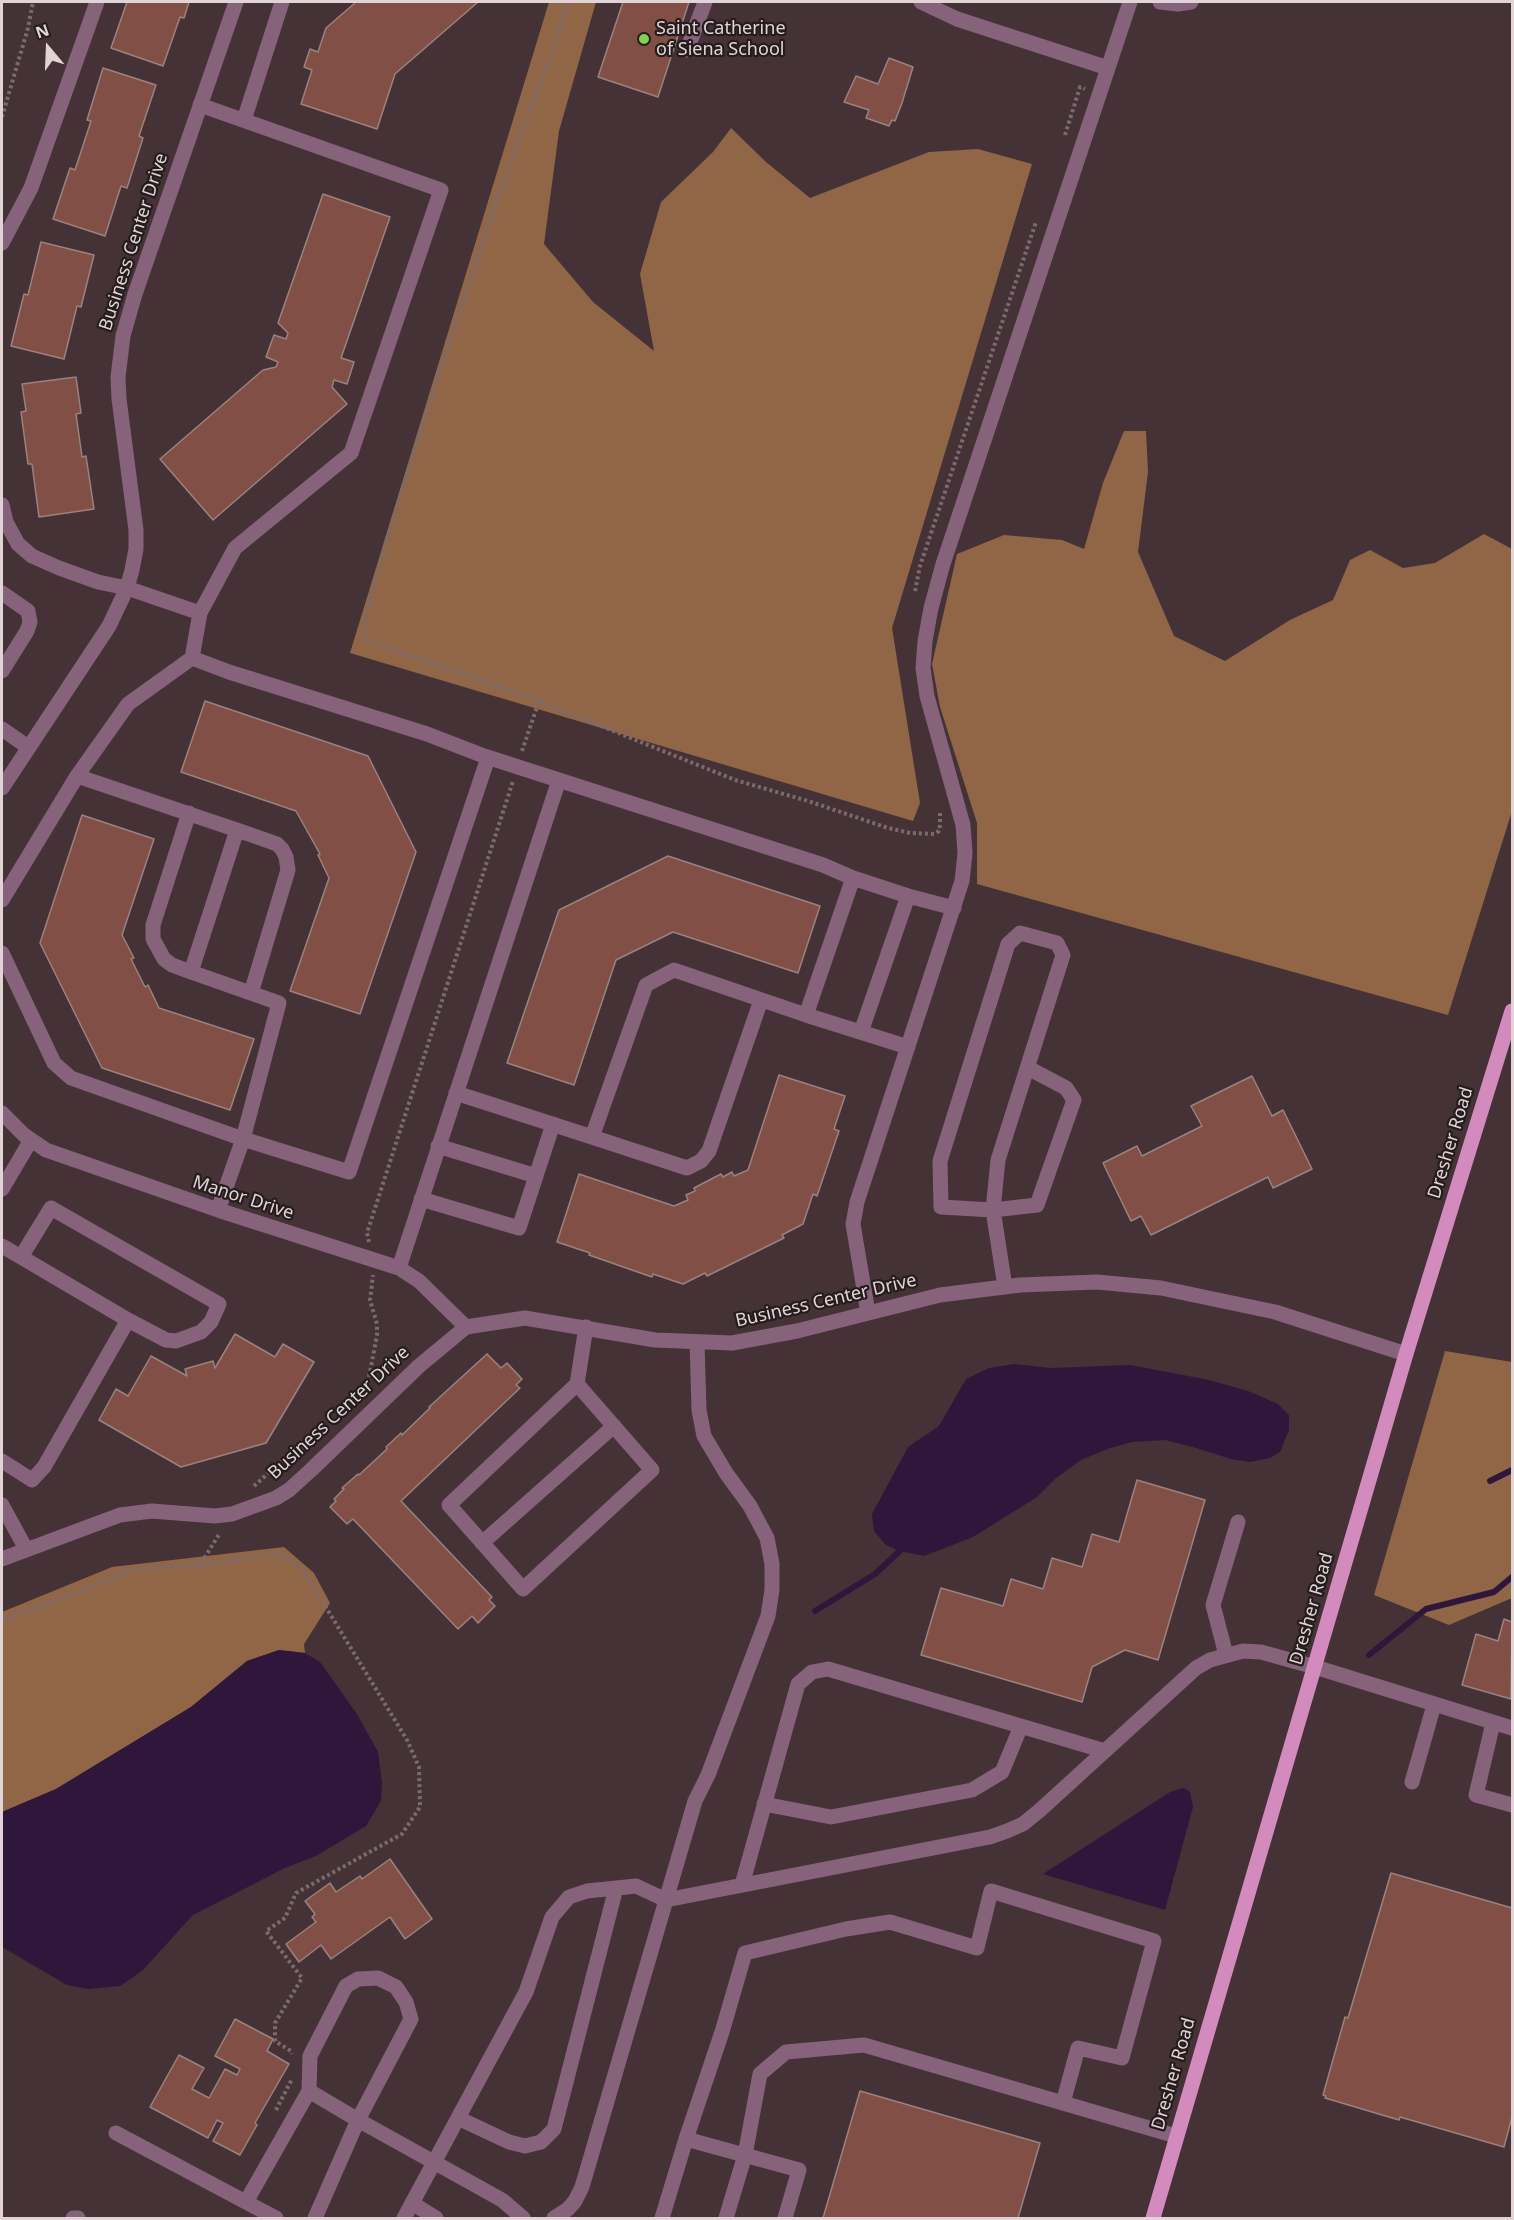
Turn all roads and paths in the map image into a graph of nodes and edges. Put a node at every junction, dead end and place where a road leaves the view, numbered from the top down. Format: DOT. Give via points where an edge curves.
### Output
graph roads {
  1 [pos="33,2"];
  2 [pos="97,2"];
  3 [pos="236,2"];
  4 [pos="282,2"];
  5 [pos="568,2"];
  6 [pos="705,2"];
  7 [pos="921,2"];
  8 [pos="1130,2"];
  9 [pos="1160,2"];
  10 [pos="1191,2"];
  11 [pos="687,50"];
  12 [pos="1108,68"];
  13 [pos="1100,93"];
  14 [pos="200,105"];
  15 [pos="2,117"];
  16 [pos="244,120"];
  17 [pos="1062,145"];
  18 [pos="1038,216"];
  19 [pos="2,243"];
  20 [pos="2,505"];
  21 [pos="127,588"];
  22 [pos="2,593"];
  23 [pos="914,598"];
  24 [pos="200,613"];
  25 [pos="192,658"];
  26 [pos="3,666"];
  27 [pos="539,701"];
  28 [pos="2,729"];
  29 [pos="28,747"];
  30 [pos="488,758"];
  31 [pos="517,766"];
  32 [pos="77,776"];
  33 [pos="559,780"];
  34 [pos="2,788"];
  35 [pos="939,808"];
  36 [pos="189,813"];
  37 [pos="237,830"];
  38 [pos="853,878"];
  39 [pos="908,896"];
  40 [pos="2,900"];
  41 [pos="954,908"];
  42 [pos="2,953"];
  43 [pos="191,972"];
  44 [pos="251,993"];
  45 [pos="761,1000"];
  46 [pos="1512,1011"];
  47 [pos="806,1015"];
  48 [pos="861,1032"];
  49 [pos="908,1047"];
  50 [pos="1028,1068"];
  51 [pos="456,1093"];
  52 [pos="2,1113"];
  53 [pos="553,1124"];
  54 [pos="592,1137"];
  55 [pos="243,1139"];
  56 [pos="31,1140"];
  57 [pos="438,1146"];
  58 [pos="536,1176"];
  59 [pos="2,1188"];
  60 [pos="421,1199"];
  61 [pos="218,1210"];
  62 [pos="993,1210"];
  63 [pos="2,1246"];
  64 [pos="21,1257"];
  65 [pos="374,1261"];
  66 [pos="399,1268"];
  67 [pos="1005,1287"];
  68 [pos="868,1313"];
  69 [pos="128,1320"];
  70 [pos="466,1327"];
  71 [pos="586,1327"];
  72 [pos="698,1342"];
  73 [pos="1406,1354"];
  74 [pos="577,1384"];
  75 [pos="357,1402"];
  76 [pos="614,1426"];
  77 [pos="314,1443"];
  78 [pos="2,1461"];
  79 [pos="251,1488"];
  80 [pos="2,1505"];
  81 [pos="232,1514"];
  82 [pos="1238,1522"];
  83 [pos="482,1543"];
  84 [pos="26,1549"];
  85 [pos="2,1559"];
  86 [pos="200,1565"];
  87 [pos="2,1621"];
  88 [pos="1226,1655"];
  89 [pos="1315,1667"];
  90 [pos="1434,1705"];
  91 [pos="1493,1723"];
  92 [pos="1021,1726"];
  93 [pos="1512,1728"];
  94 [pos="1105,1751"];
  95 [pos="1412,1782"];
  96 [pos="764,1804"];
  97 [pos="1512,1805"];
  98 [pos="742,1885"];
  99 [pos="616,1888"];
  100 [pos="666,1900"];
  101 [pos="292,2059"];
  102 [pos="294,2076"];
  103 [pos="309,2091"];
  104 [pos="1063,2103"];
  105 [pos="458,2118"];
  106 [pos="358,2120"];
  107 [pos="289,2126"];
  108 [pos="116,2133"];
  109 [pos="1176,2136"];
  110 [pos="686,2139"];
  111 [pos="745,2155"];
  112 [pos="434,2162"];
  113 [pos="246,2202"];
  114 [pos="412,2203"];
  115 [pos="73,2218"];
  116 [pos="78,2218"];
  117 [pos="276,2218"];
  118 [pos="315,2218"];
  119 [pos="404,2218"];
  120 [pos="436,2218"];
  121 [pos="523,2218"];
  122 [pos="554,2218"];
  123 [pos="662,2218"];
  124 [pos="726,2218"];
  125 [pos="785,2218"];
  126 [pos="1153,2218"];
  1 -- 15 [label="path"];
  2 -- 19 [label="street" via="31,188"];
  3 -- 14 [label="street, Business Center Drive"];
  4 -- 16 [label="street"];
  5 -- 27 [label="path" via="424,420 364,623 368,641"];
  6 -- 11 [label="street"];
  7 -- 12 [label="street" via="957,19"];
  8 -- 12 [label="street"];
  9 -- 10 [label="street"];
  12 -- 13 [label="street"];
  13 -- 17 [label="path" via="1080,87"];
  13 -- 41 [label="street" via="943,564 925,641 927,696 963,825 962,881"];
  14 -- 16 [label="street"];
  14 -- 21 [label="street, Business Center Drive" via="123,336 119,399 136,530"];
  16 -- 24 [label="street" via="441,190 351,453 235,548"];
  18 -- 23 [label="path" via="920,566"];
  20 -- 21 [label="street" via="18,544 32,556 88,579"];
  21 -- 24 [label="street"];
  21 -- 29 [label="street, Business Center Drive" via="109,626"];
  22 -- 26 [label="street" via="28,610 30,622"];
  24 -- 25 [label="street"];
  25 -- 30 [label="street" via="427,734"];
  25 -- 32 [label="street" via="128,704"];
  27 -- 31 [label="path"];
  27 -- 35 [label="path" via="735,780 888,828 934,834 939,831"];
  28 -- 29 [label="street"];
  29 -- 34 [label="street, Business Center Drive"];
  30 -- 31 [label="street"];
  30 -- 55 [label="street" via="349,1172"];
  31 -- 33 [label="street"];
  31 -- 65 [label="path" via="367,1233"];
  32 -- 36 [label="street"];
  32 -- 40 [label="street"];
  33 -- 38 [label="street"];
  33 -- 51 [label="street"];
  36 -- 37 [label="street"];
  36 -- 43 [label="street" via="153,925 153,939 172,965"];
  37 -- 43 [label="street"];
  37 -- 44 [label="street" via="277,844 286,857 288,870"];
  38 -- 39 [label="street"];
  38 -- 47 [label="street"];
  39 -- 41 [label="street"];
  39 -- 48 [label="street"];
  41 -- 49 [label="street"];
  42 -- 55 [label="street" via="54,1063 71,1077"];
  43 -- 44 [label="street"];
  44 -- 55 [label="street" via="279,1003"];
  45 -- 47 [label="street"];
  45 -- 54 [label="street" via="674,970 646,985"];
  45 -- 54 [label="street" via="709,1151 701,1161 687,1168"];
  46 -- 73 [label="main road, Dresher Road"];
  47 -- 48 [label="street"];
  48 -- 49 [label="street"];
  49 -- 68 [label="street" via="853,1224"];
  50 -- 62 [label="street" via="998,1160"];
  50 -- 62 [label="street" via="1066,1088 1074,1100 1037,1205"];
  50 -- 62 [label="street" via="1063,956 1057,943 1020,933 1008,944 940,1161 940,1207"];
  51 -- 53 [label="street"];
  51 -- 57 [label="street"];
  52 -- 56 [label="street, Manor Drive"];
  53 -- 54 [label="street"];
  53 -- 58 [label="street"];
  55 -- 61 [label="street"];
  56 -- 59 [label="street"];
  56 -- 61 [label="street, Manor Drive" via="46,1150"];
  57 -- 58 [label="street"];
  57 -- 60 [label="street"];
  58 -- 60 [label="street" via="519,1228"];
  60 -- 66 [label="street"];
  61 -- 65 [label="street, Manor Drive"];
  62 -- 67 [label="street"];
  63 -- 64 [label="street"];
  64 -- 69 [label="street"];
  64 -- 69 [label="street" via="51,1208 219,1304 211,1322 201,1332 176,1341 166,1340"];
  65 -- 66 [label="street, Manor Drive"];
  65 -- 75 [label="path" via="370,1300 377,1335 367,1388"];
  66 -- 70 [label="street, Manor Drive" via="419,1281"];
  67 -- 68 [label="street, Business Center Drive" via="939,1295"];
  67 -- 73 [label="street, Business Center Drive" via="1097,1282 1161,1288 1275,1312"];
  68 -- 72 [label="street, Business Center Drive" via="732,1343"];
  69 -- 78 [label="street" via="44,1467 32,1480"];
  70 -- 71 [label="street, Business Center Drive" via="525,1318"];
  70 -- 81 [label="street, Business Center Drive" via="419,1366 289,1490"];
  71 -- 72 [label="street, Business Center Drive" via="655,1340"];
  71 -- 74 [label="street"];
  72 -- 100 [label="street" via="699,1410 705,1436 767,1538 772,1590 768,1617 695,1801"];
  73 -- 89 [label="main road, Dresher Road"];
  74 -- 76 [label="street"];
  74 -- 83 [label="street" via="449,1505"];
  76 -- 83 [label="street"];
  76 -- 83 [label="street" via="652,1470 523,1589"];
  77 -- 79 [label="path" via="289,1455"];
  80 -- 84 [label="street"];
  81 -- 84 [label="street, Business Center Drive" via="136,1512"];
  81 -- 86 [label="path"];
  82 -- 88 [label="street" via="1213,1605"];
  84 -- 85 [label="street, Business Center Drive"];
  86 -- 87 [label="path" via="131,1571"];
  86 -- 101 [label="path" via="280,1554 302,1568 408,1740 419,1767 420,1807 402,1834 297,1893 285,1918 266,1931 302,1978 275,2023 275,2041 291,2051"];
  88 -- 89 [label="street" via="1261,1652"];
  88 -- 94 [label="street" via="1196,1668"];
  89 -- 90 [label="street"];
  89 -- 109 [label="main road, Dresher Road"];
  90 -- 91 [label="street"];
  90 -- 95 [label="street"];
  91 -- 93 [label="street"];
  91 -- 97 [label="street" via="1476,1795"];
  92 -- 94 [label="street"];
  92 -- 96 [label="street" via="1002,1772 972,1790 831,1817"];
  92 -- 96 [label="street" via="828,1669 812,1672 798,1684"];
  94 -- 98 [label="street" via="1039,1811 1007,1831"];
  96 -- 98 [label="street"];
  98 -- 100 [label="street"];
  99 -- 100 [label="street" via="636,1886"];
  99 -- 105 [label="street" via="587,1891 569,1898 552,1917 526,1992"];
  99 -- 105 [label="street" via="554,2129 541,2142 525,2146"];
  100 -- 122 [label="street" via="582,2187 568,2209"];
  102 -- 107 [label="path" via="273,2116"];
  103 -- 106 [label="street"];
  103 -- 106 [label="street" via="310,2056 346,1986 358,1979 378,1978 396,1987 411,2019"];
  103 -- 107 [label="street"];
  104 -- 109 [label="street"];
  104 -- 110 [label="street" via="1078,2049 1122,2058 1154,1941 991,1891 977,1948 890,1922 745,1953"];
  104 -- 111 [label="street" via="864,2045 786,2052 760,2074"];
  105 -- 112 [label="street"];
  106 -- 112 [label="street"];
  106 -- 118 [label="street"];
  107 -- 113 [label="street"];
  108 -- 113 [label="street"];
  109 -- 126 [label="main road, Dresher Road"];
  110 -- 111 [label="street"];
  110 -- 123 [label="street"];
  111 -- 124 [label="street"];
  111 -- 125 [label="street" via="799,2170"];
  112 -- 114 [label="street"];
  112 -- 121 [label="street" via="502,2200"];
  113 -- 117 [label="street"];
  114 -- 119 [label="street"];
  114 -- 120 [label="street"];
  115 -- 116 [label="street"];
}
